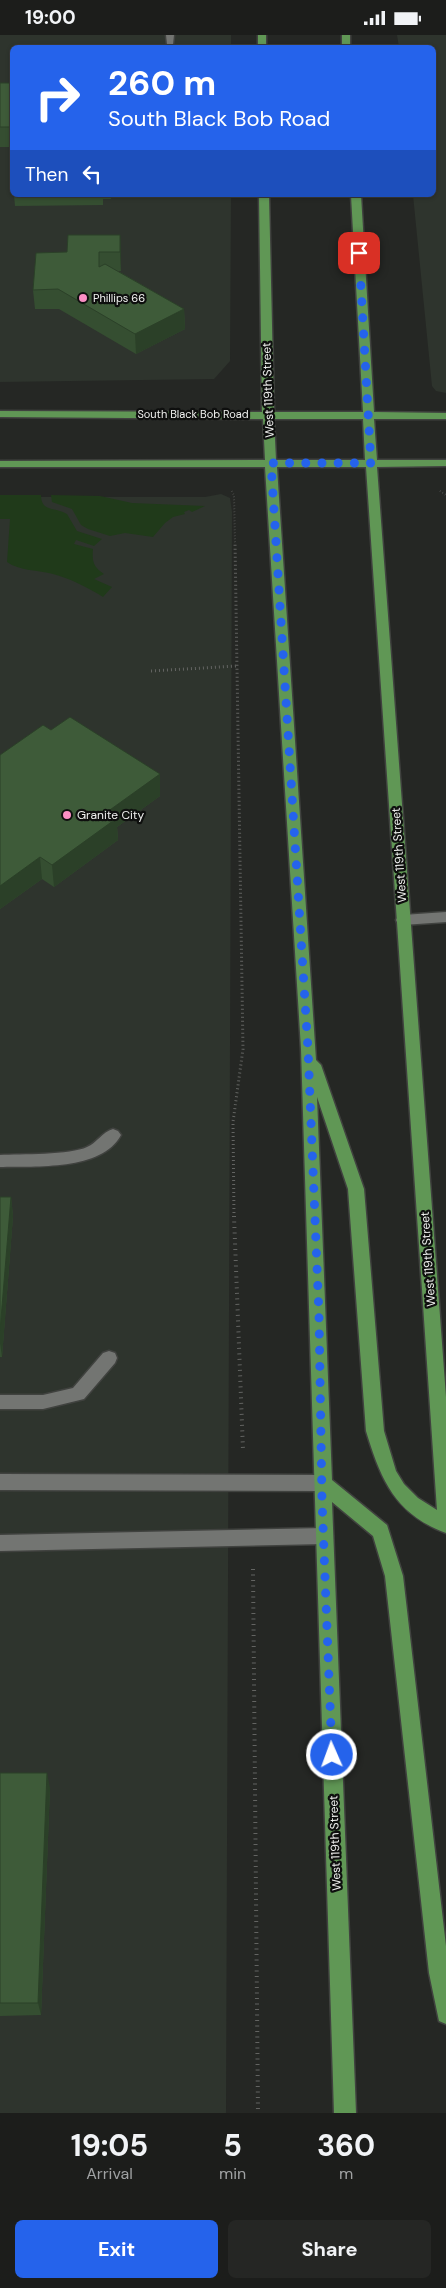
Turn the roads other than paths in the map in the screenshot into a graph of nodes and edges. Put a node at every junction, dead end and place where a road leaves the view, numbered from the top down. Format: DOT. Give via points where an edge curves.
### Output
graph roads {
  1 [pos="264,197"];
  2 [pos="356,197"];
  3 [pos="0,414"];
  4 [pos="268,414"];
  5 [pos="368,415"];
  6 [pos="446,416"];
  7 [pos="271,463"];
  8 [pos="371,463"];
  9 [pos="446,463"];
  10 [pos="0,464"];
  11 [pos="446,917"];
  12 [pos="404,920"];
  13 [pos="308,1049"];
  14 [pos="113,1135"];
  15 [pos="0,1161"];
  16 [pos="109,1358"];
  17 [pos="0,1402"];
  18 [pos="0,1482"];
  19 [pos="322,1483"];
  20 [pos="446,1515"];
  21 [pos="446,1525"];
  22 [pos="324,1536"];
  23 [pos="0,1543"];
  24 [pos="446,2014"];
  25 [pos="345,2113"];
  1 -- 4 [label="main road, West 119th Street"];
  2 -- 5 [label="main road, West 119th Street"];
  3 -- 4 [label="main road, South Black Bob Road"];
  4 -- 5 [label="main road, South Black Bob Road"];
  4 -- 7 [label="main road, West 119th Street"];
  5 -- 6 [label="main road, South Black Bob Road"];
  5 -- 8 [label="main road, West 119th Street"];
  7 -- 8 [label="main road"];
  7 -- 10 [label="main road"];
  7 -- 13 [label="main road, West 119th Street"];
  8 -- 9 [label="main road"];
  8 -- 12 [label="main road, West 119th Street"];
  11 -- 12 [label="street"];
  12 -- 20 [label="main road, West 119th Street"];
  13 -- 19 [label="main road, West 119th Street"];
  13 -- 21 [label="main road" via="356,1189 375,1431 386,1469 411,1504"];
  14 -- 15 [label="street" via="92,1153 54,1159"];
  16 -- 17 [label="street" via="78,1394 43,1402"];
  18 -- 19 [label="street"];
  19 -- 22 [label="main road, West 119th Street"];
  19 -- 24 [label="main road" via="381,1531 394,1576"];
  22 -- 23 [label="street"];
  22 -- 25 [label="main road, West 119th Street"];
}
